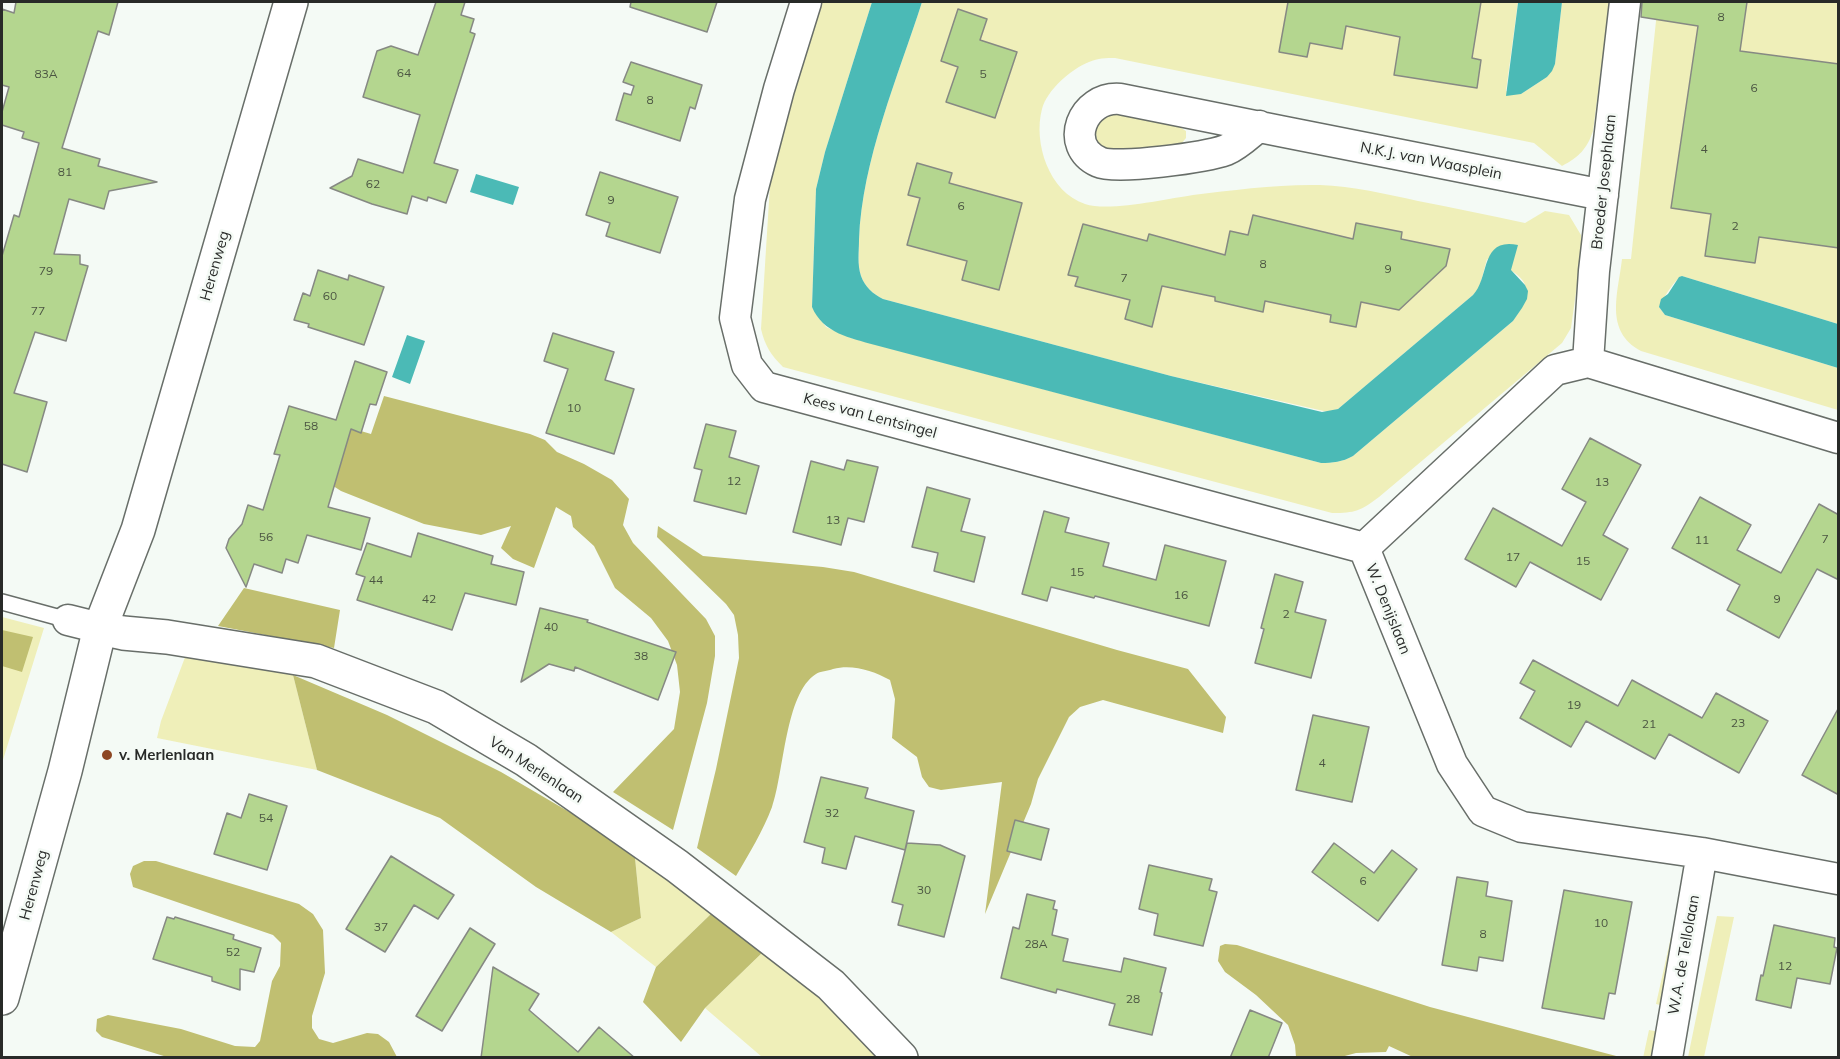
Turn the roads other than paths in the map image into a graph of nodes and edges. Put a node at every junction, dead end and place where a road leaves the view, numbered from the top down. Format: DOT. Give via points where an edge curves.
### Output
graph roads {
  1 [pos="291,2"];
  2 [pos="806,2"];
  3 [pos="1625,2"];
  4 [pos="1259,126"];
  5 [pos="1603,195"];
  6 [pos="1588,362"];
  7 [pos="1839,438"];
  8 [pos="1364,548"];
  9 [pos="2,602"];
  10 [pos="68,620"];
  11 [pos="112,631"];
  12 [pos="1702,853"];
  13 [pos="1839,879"];
  14 [pos="2,998"];
  15 [pos="901,1058"];
  16 [pos="1667,1058"];
  1 -- 11 [label="main road, Herenweg"];
  2 -- 8 [label="street, Kees van Lentsingel" via="750,199 735,318 747,365 764,387"];
  3 -- 5 [label="street, Broeder Josephlaan"];
  4 -- 4 [label="street, N.K.J. van Waasplein" via="1112,98 1089,109 1083,118 1080,138 1082,146 1098,162 1121,165 1211,154 1228,149"];
  4 -- 5 [label="street, N.K.J. van Waasplein"];
  5 -- 6 [label="street, Broeder Josephlaan"];
  6 -- 7 [label="street"];
  6 -- 8 [label="street, W. Denijslaan" via="1555,370"];
  8 -- 12 [label="street, W. Denijslaan" via="1452,764 1483,811 1522,827"];
  9 -- 10 [label="lane"];
  10 -- 11 [label="street"];
  11 -- 14 [label="main road, Herenweg" via="65,771"];
  11 -- 15 [label="main road, Van Merlenlaan" via="316,661 436,707 526,760 677,866 831,985"];
  12 -- 13 [label="street, W. Denijslaan"];
  12 -- 16 [label="street, W.A. de Tellolaan"];
}
